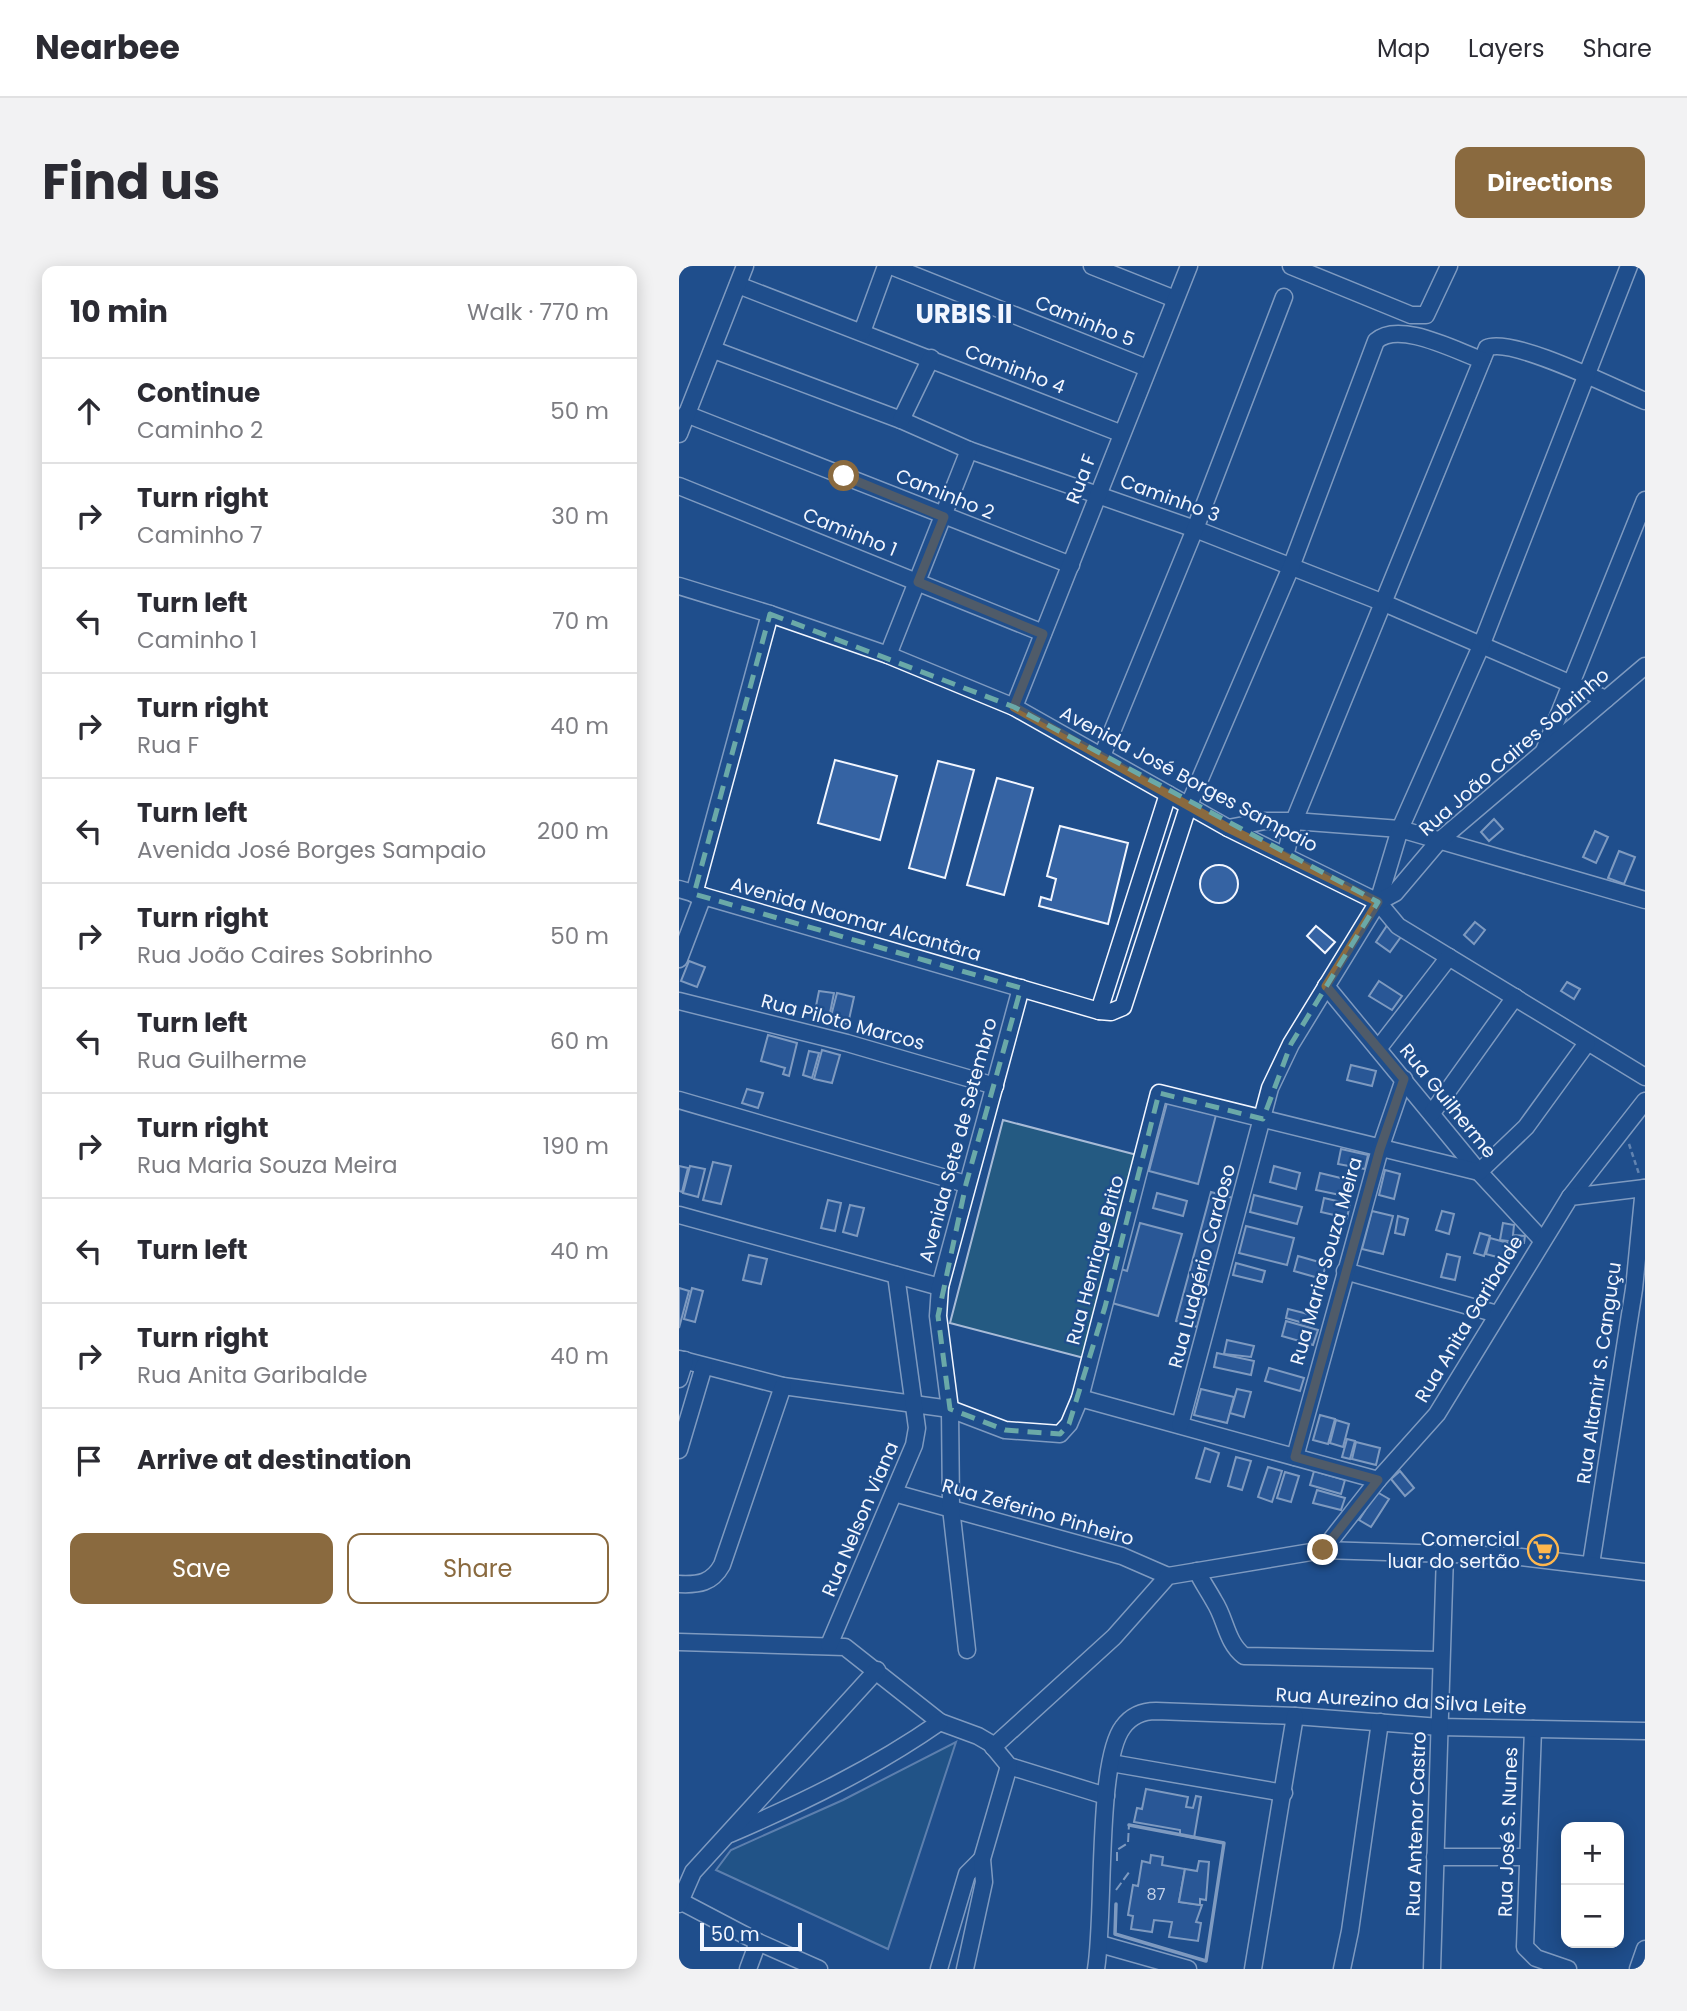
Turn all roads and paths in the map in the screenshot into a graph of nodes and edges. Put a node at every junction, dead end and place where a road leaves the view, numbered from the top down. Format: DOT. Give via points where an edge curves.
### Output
graph roads {
  1 [pos="745,266"];
  2 [pos="889,266"];
  3 [pos="1091,266"];
  4 [pos="1189,266"];
  5 [pos="1291,266"];
  6 [pos="1449,266"];
  7 [pos="1629,266"];
  8 [pos="738,285"];
  9 [pos="1284,297"];
  10 [pos="1175,299"];
  11 [pos="862,332"];
  12 [pos="714,350"];
  13 [pos="931,359"];
  14 [pos="1482,360"];
  15 [pos="1147,368"];
  16 [pos="1587,377"];
  17 [pos="1645,401"];
  18 [pos="686,414"];
  19 [pos="901,420"];
  20 [pos="1121,433"];
  21 [pos="679,434"];
  22 [pos="969,450"];
  23 [pos="679,486"];
  24 [pos="1098,493"];
  25 [pos="1645,500"];
  26 [pos="944,517"];
  27 [pos="1195,529"];
  28 [pos="1071,565"];
  29 [pos="1291,567"];
  30 [pos="918,582"];
  31 [pos="679,586"];
  32 [pos="1384,603"];
  33 [pos="770,614"];
  34 [pos="1043,634"];
  35 [pos="1481,646"];
  36 [pos="888,655"];
  37 [pos="1645,666"];
  38 [pos="1571,684"];
  39 [pos="1607,699"];
  40 [pos="1014,707"];
  41 [pos="1543,754"];
  42 [pos="1102,756"];
  43 [pos="1168,794"];
  44 [pos="1188,807"];
  45 [pos="1294,821"];
  46 [pos="1228,828"];
  47 [pos="1400,829"];
  48 [pos="1439,841"];
  49 [pos="1285,856"];
  50 [pos="692,893"];
  51 [pos="1645,900"];
  52 [pos="1378,902"];
  53 [pos="1449,957"];
  54 [pos="679,959"];
  55 [pos="1326,986"];
  56 [pos="1021,988"];
  57 [pos="1515,997"];
  58 [pos="679,1001"];
  59 [pos="1099,1011"];
  60 [pos="1587,1043"];
  61 [pos="1378,1049"];
  62 [pos="1645,1077"];
  63 [pos="1404,1079"];
  64 [pos="995,1086"];
  65 [pos="679,1100"];
  66 [pos="1645,1101"];
  67 [pos="1432,1113"];
  68 [pos="1263,1119"];
  69 [pos="1624,1127"];
  70 [pos="1380,1149"];
  71 [pos="1479,1172"];
  72 [pos="966,1184"];
  73 [pos="1644,1188"];
  74 [pos="1570,1197"];
  75 [pos="679,1215"];
  76 [pos="1542,1240"];
  77 [pos="1345,1270"];
  78 [pos="895,1275"];
  79 [pos="940,1287"];
  80 [pos="1497,1314"];
  81 [pos="682,1359"];
  82 [pos="704,1366"];
  83 [pos="679,1380"];
  84 [pos="783,1386"];
  85 [pos="1080,1398"];
  86 [pos="913,1406"];
  87 [pos="950,1409"];
  88 [pos="1180,1425"];
  89 [pos="679,1450"];
  90 [pos="1295,1457"];
  91 [pos="1378,1480"];
  92 [pos="894,1493"];
  93 [pos="951,1508"];
  94 [pos="1323,1550"];
  95 [pos="1445,1554"];
  96 [pos="1591,1564"];
  97 [pos="1197,1571"];
  98 [pos="1645,1572"];
  99 [pos="1168,1576"];
  100 [pos="679,1584"];
  101 [pos="679,1642"];
  102 [pos="837,1646"];
  103 [pos="967,1650"];
  104 [pos="1440,1660"];
  105 [pos="877,1670"];
  106 [pos="1295,1716"];
  107 [pos="940,1722"];
  108 [pos="1380,1722"];
  109 [pos="1440,1727"];
  110 [pos="1533,1729"];
  111 [pos="1645,1731"];
  112 [pos="993,1747"];
  113 [pos="1111,1763"];
  114 [pos="1009,1766"];
  115 [pos="1284,1793"];
  116 [pos="1106,1796"];
  117 [pos="723,1837"];
  118 [pos="1435,1857"];
  119 [pos="1527,1857"];
  120 [pos="982,1858"];
  121 [pos="679,1863"];
  122 [pos="693,1872"];
  123 [pos="680,1903"];
  124 [pos="758,1942"];
  125 [pos="1100,1944"];
  126 [pos="1645,1949"];
  127 [pos="748,1969"];
  128 [pos="818,1969"];
  129 [pos="939,1969"];
  130 [pos="965,1969"];
  131 [pos="1096,1969"];
  132 [pos="1188,1969"];
  133 [pos="1254,1969"];
  134 [pos="1342,1969"];
  135 [pos="1432,1969"];
  136 [pos="1569,1969"];
  137 [pos="1638,1969"];
  1 -- 8 [label="street"];
  2 -- 11 [label="street"];
  2 -- 15 [label="street, Caminho 5"];
  3 -- 10 [label="street"];
  4 -- 10 [label="street, Rua F"];
  5 -- 6 [label="street" via="1411,315 1426,315"];
  7 -- 16 [label="street"];
  8 -- 11 [label="street, Caminho 4"];
  8 -- 12 [label="street"];
  9 -- 27 [label="street"];
  10 -- 15 [label="street, Rua F"];
  11 -- 13 [label="street, Caminho 4"];
  12 -- 18 [label="street"];
  12 -- 19 [label="street, Caminho 3"];
  13 -- 19 [label="street"];
  13 -- 20 [label="street, Caminho 4"];
  14 -- 16 [label="street" via="1487,348 1505,345"];
  14 -- 29 [label="street" via="1416,336 1394,333 1376,341"];
  14 -- 32 [label="street"];
  15 -- 20 [label="street, Rua F"];
  16 -- 17 [label="street"];
  16 -- 35 [label="street"];
  18 -- 21 [label="street"];
  18 -- 26 [label="street, Caminho 2"];
  19 -- 22 [label="street, Caminho 3"];
  20 -- 24 [label="street, Rua F"];
  22 -- 24 [label="street, Caminho 3"];
  22 -- 26 [label="street"];
  23 -- 30 [label="street, Caminho 1"];
  24 -- 27 [label="street, Caminho 3"];
  24 -- 28 [label="street, Rua F"];
  25 -- 38 [label="street"];
  26 -- 28 [label="street, Caminho 2"];
  26 -- 30 [label="street"];
  27 -- 29 [label="street, Caminho 3"];
  27 -- 42 [label="street"];
  28 -- 34 [label="street, Rua F"];
  29 -- 32 [label="street, Caminho 3"];
  29 -- 44 [label="street"];
  30 -- 34 [label="street, Caminho 1"];
  30 -- 36 [label="street"];
  31 -- 33 [label="street, Avenida José Borges Sampaio"];
  32 -- 35 [label="street, Caminho 3"];
  32 -- 45 [label="street"];
  33 -- 36 [label="street, Avenida José Borges Sampaio"];
  33 -- 50 [label="street"];
  34 -- 40 [label="street, Rua F"];
  35 -- 38 [label="street, Caminho 3"];
  35 -- 47 [label="street"];
  36 -- 40 [label="street, Avenida José Borges Sampaio"];
  37 -- 39 [label="street, Rua João Caires Sobrinho"];
  38 -- 39 [label="street, Caminho 3"];
  38 -- 41 [label="street"];
  39 -- 41 [label="street, Rua João Caires Sobrinho"];
  40 -- 42 [label="street, Avenida José Borges Sampaio"];
  41 -- 48 [label="street, Rua João Caires Sobrinho"];
  42 -- 43 [label="street, Avenida José Borges Sampaio"];
  43 -- 44 [label="street, Avenida José Borges Sampaio"];
  43 -- 59 [label="street"];
  44 -- 46 [label="street, Avenida José Borges Sampaio"];
  44 -- 59 [label="street" via="1123,1007 1111,1013"];
  45 -- 46 [label="street"];
  45 -- 47 [label="street"];
  45 -- 49 [label="street"];
  46 -- 49 [label="street, Avenida José Borges Sampaio"];
  47 -- 48 [label="street"];
  47 -- 52 [label="street"];
  48 -- 51 [label="street"];
  48 -- 52 [label="street, Rua João Caires Sobrinho" via="1395,893"];
  49 -- 52 [label="street, Avenida José Borges Sampaio"];
  50 -- 54 [label="street"];
  50 -- 56 [label="street, Avenida Naomar Alcantâra"];
  52 -- 53 [label="street, Avenida José Borges Sampaio" via="1398,926"];
  52 -- 55 [label="street, Rua João Caires Sobrinho"];
  53 -- 57 [label="street, Avenida José Borges Sampaio"];
  53 -- 61 [label="street"];
  55 -- 61 [label="street, Rua Guilherme"];
  55 -- 68 [label="street, Rua João Caires Sobrinho" via="1270,1088"];
  56 -- 59 [label="street"];
  56 -- 64 [label="street, Avenida Sete de Setembro"];
  57 -- 60 [label="street, Avenida José Borges Sampaio"];
  57 -- 67 [label="street"];
  58 -- 64 [label="street, Rua Piloto Marcos"];
  60 -- 62 [label="street, Avenida José Borges Sampaio"];
  60 -- 71 [label="street" via="1526,1127"];
  61 -- 63 [label="street, Rua Guilherme"];
  63 -- 67 [label="street, Rua Guilherme"];
  63 -- 70 [label="street, Rua Maria Souza Meira"];
  64 -- 72 [label="street, Avenida Sete de Setembro"];
  65 -- 72 [label="street"];
  66 -- 69 [label="street, Rua Anita Garibalde"];
  67 -- 71 [label="street, Rua Guilherme"];
  68 -- 70 [label="street"];
  68 -- 85 [label="street, Rua Henrique Brito" via="1159,1093"];
  68 -- 88 [label="street, Rua Ludgério Cardoso"];
  69 -- 73 [label="path"];
  69 -- 74 [label="street, Rua Anita Garibalde"];
  70 -- 71 [label="street"];
  70 -- 77 [label="street, Rua Maria Souza Meira"];
  71 -- 76 [label="street, Rua Guilherme"];
  72 -- 79 [label="street, Avenida Sete de Setembro"];
  73 -- 74 [label="street"];
  73 -- 96 [label="street, Rua Altamir S. Canguçu" via="1634,1289"];
  74 -- 76 [label="street, Rua Anita Garibalde"];
  75 -- 78 [label="street"];
  76 -- 80 [label="street, Rua Anita Garibalde"];
  77 -- 80 [label="street"];
  77 -- 90 [label="street, Rua Maria Souza Meira"];
  78 -- 79 [label="street"];
  78 -- 86 [label="street, Rua Nelson Viana"];
  79 -- 87 [label="street, Avenida Sete de Setembro" via="938,1317"];
  80 -- 91 [label="street, Rua Anita Garibalde" via="1437,1414"];
  81 -- 82 [label="street"];
  81 -- 83 [label="street"];
  82 -- 84 [label="street"];
  82 -- 89 [label="street"];
  84 -- 86 [label="street"];
  84 -- 100 [label="street" via="722,1565 706,1583"];
  85 -- 87 [label="street, Rua Henrique Brito" via="1060,1434 1005,1430"];
  85 -- 88 [label="street"];
  86 -- 87 [label="street"];
  86 -- 92 [label="street, Rua Nelson Viana" via="914,1445"];
  87 -- 93 [label="street, Avenida Sete de Setembro"];
  88 -- 90 [label="street"];
  90 -- 91 [label="street"];
  91 -- 94 [label="street, Rua Anita Garibalde"];
  92 -- 93 [label="street, Rua Zeferino Pinheiro"];
  92 -- 102 [label="street, Rua Nelson Viana"];
  93 -- 99 [label="street, Rua Zeferino Pinheiro" via="1122,1556"];
  93 -- 103 [label="street, Avenida Sete de Setembro"];
  94 -- 95 [label="street"];
  94 -- 97 [label="street"];
  95 -- 96 [label="street"];
  95 -- 104 [label="street, Rua Antenor Castro"];
  96 -- 98 [label="street"];
  97 -- 99 [label="street"];
  97 -- 104 [label="street" via="1234,1648 1244,1656"];
  99 -- 112 [label="street" via="1114,1637"];
  101 -- 102 [label="street"];
  102 -- 105 [label="street"];
  104 -- 109 [label="street, Rua Antenor Castro"];
  105 -- 107 [label="street"];
  105 -- 117 [label="street"];
  106 -- 108 [label="street, Rua Aurezino da Silva Leite"];
  106 -- 113 [label="street, Rua Aurezino da Silva Leite" via="1156,1712 1133,1717 1121,1729"];
  106 -- 115 [label="street"];
  107 -- 112 [label="street" via="978,1736"];
  107 -- 117 [label="street" via="828,1791"];
  108 -- 109 [label="street, Rua Aurezino da Silva Leite"];
  108 -- 134 [label="street"];
  109 -- 110 [label="street, Rua Aurezino da Silva Leite"];
  109 -- 118 [label="street, Rua Antenor Castro"];
  110 -- 111 [label="street, Rua Aurezino da Silva Leite"];
  110 -- 119 [label="street, Rua José S. Nunes"];
  112 -- 114 [label="street"];
  113 -- 115 [label="street"];
  113 -- 116 [label="street"];
  114 -- 116 [label="street"];
  114 -- 120 [label="street"];
  115 -- 133 [label="street"];
  116 -- 125 [label="street"];
  117 -- 122 [label="street"];
  118 -- 119 [label="street"];
  118 -- 135 [label="street, Rua Antenor Castro"];
  119 -- 136 [label="street, Rua José S. Nunes" via="1525,1947 1536,1958"];
  120 -- 129 [label="street" via="967,1874"];
  120 -- 130 [label="street" via="984,1882"];
  121 -- 122 [label="street"];
  122 -- 123 [label="street"];
  123 -- 124 [label="street"];
  124 -- 127 [label="street"];
  124 -- 128 [label="street"];
  125 -- 131 [label="street"];
  125 -- 132 [label="street"];
  126 -- 137 [label="street"];
}
